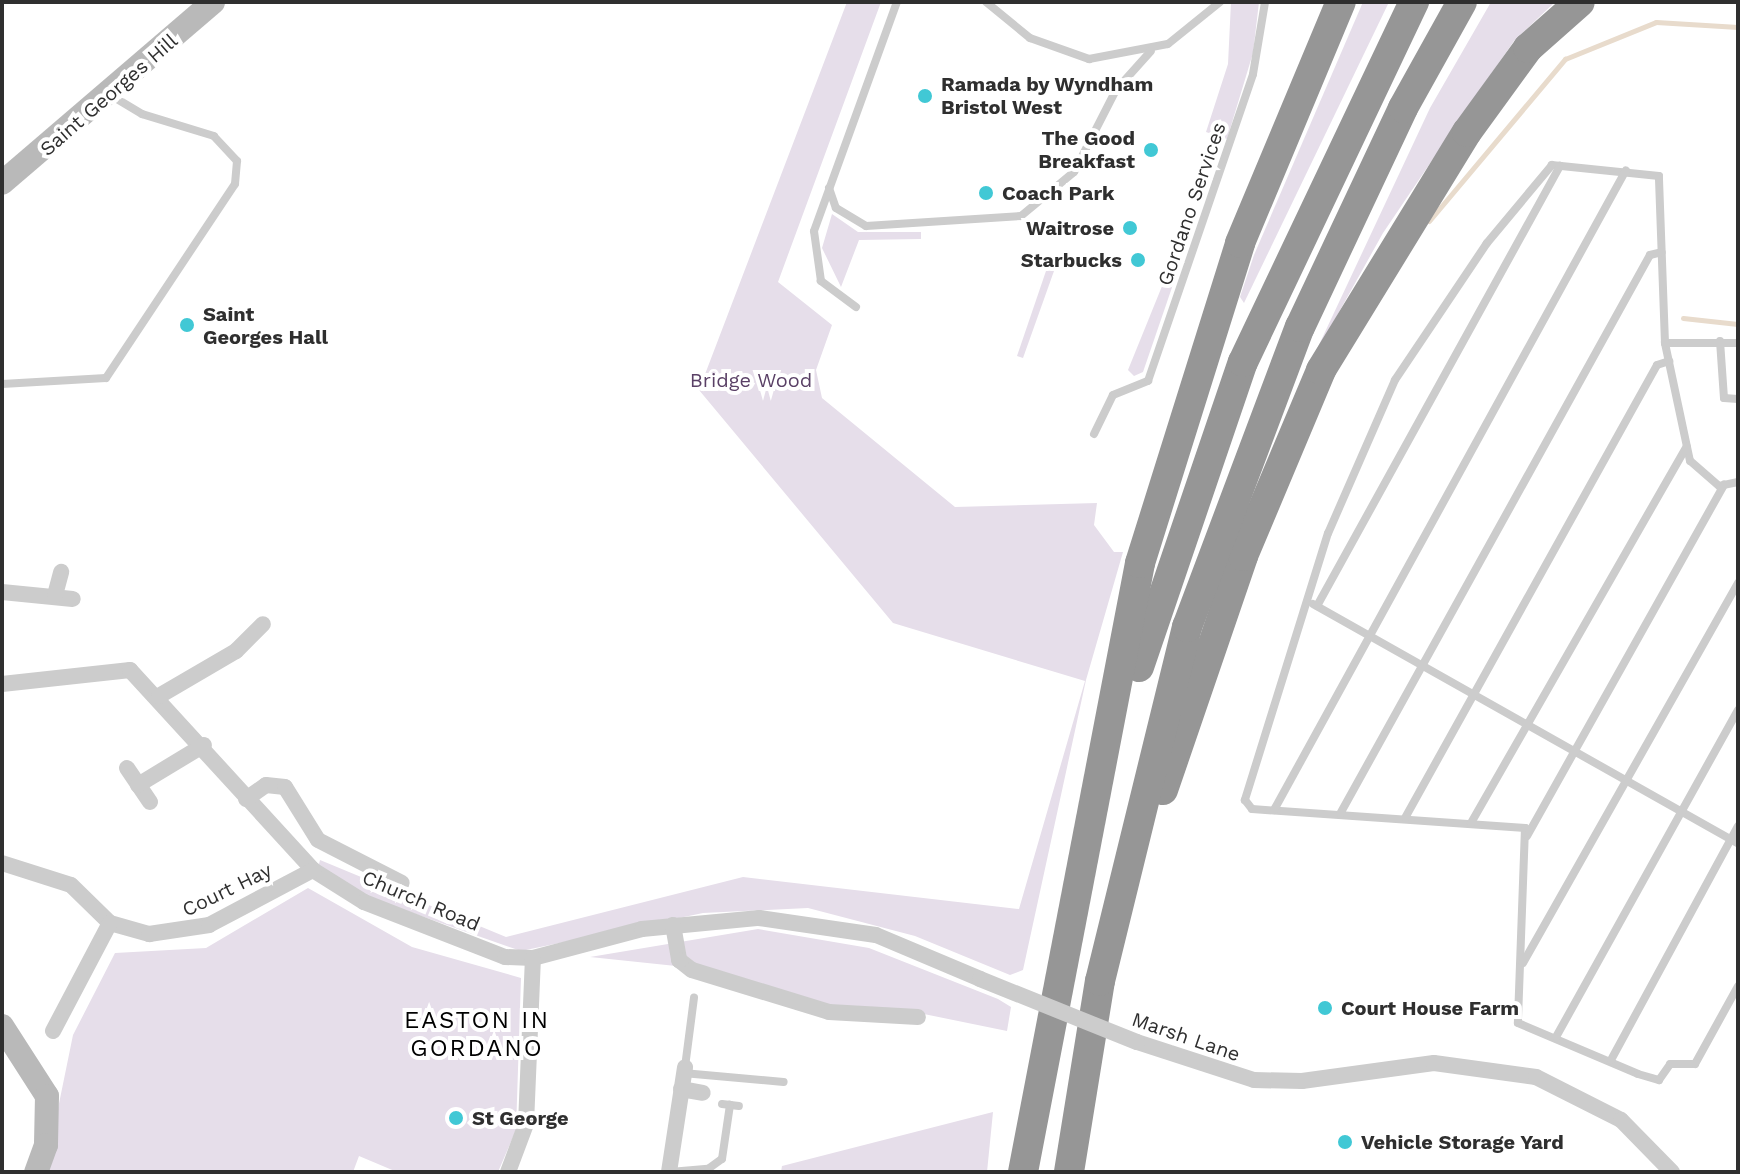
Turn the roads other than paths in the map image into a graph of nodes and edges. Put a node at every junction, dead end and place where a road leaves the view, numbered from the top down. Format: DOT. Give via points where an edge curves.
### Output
graph roads {
  1 [pos="213,2"];
  2 [pos="986,2"];
  3 [pos="1220,2"];
  4 [pos="1265,2"];
  5 [pos="1341,2"];
  6 [pos="1414,2"];
  7 [pos="1462,2"];
  8 [pos="1580,2"];
  9 [pos="896,3"];
  10 [pos="1151,51"];
  11 [pos="112,96"];
  12 [pos="1560,166"];
  13 [pos="1626,170"];
  14 [pos="2,183"];
  15 [pos="829,188"];
  16 [pos="1662,252"];
  17 [pos="856,307"];
  18 [pos="1720,341"];
  19 [pos="1665,343"];
  20 [pos="1738,343"];
  21 [pos="1669,361"];
  22 [pos="2,384"];
  23 [pos="1738,399"];
  24 [pos="1094,434"];
  25 [pos="1687,446"];
  26 [pos="1738,482"];
  27 [pos="1724,485"];
  28 [pos="61,572"];
  29 [pos="1738,583"];
  30 [pos="2,592"];
  31 [pos="55,595"];
  32 [pos="73,599"];
  33 [pos="1313,604"];
  34 [pos="263,624"];
  35 [pos="1370,636"];
  36 [pos="1423,666"];
  37 [pos="2,684"];
  38 [pos="1473,694"];
  39 [pos="159,696"];
  40 [pos="1738,710"];
  41 [pos="1528,724"];
  42 [pos="204,745"];
  43 [pos="1577,752"];
  44 [pos="127,768"];
  45 [pos="1629,781"];
  46 [pos="1103,783"];
  47 [pos="138,785"];
  48 [pos="246,799"];
  49 [pos="150,802"];
  50 [pos="1274,810"];
  51 [pos="1683,811"];
  52 [pos="1340,814"];
  53 [pos="1405,818"];
  54 [pos="1471,823"];
  55 [pos="1738,826"];
  56 [pos="1527,836"];
  57 [pos="1734,841"];
  58 [pos="2,863"];
  59 [pos="313,870"];
  60 [pos="397,876"];
  61 [pos="110,923"];
  62 [pos="673,925"];
  63 [pos="533,958"];
  64 [pos="1521,967"];
  65 [pos="1100,981"];
  66 [pos="1738,986"];
  67 [pos="694,998"];
  68 [pos="918,1017"];
  69 [pos="2,1026"];
  70 [pos="53,1031"];
  71 [pos="1556,1037"];
  72 [pos="1611,1060"];
  73 [pos="683,1076"];
  74 [pos="784,1082"];
  75 [pos="703,1093"];
  76 [pos="730,1105"];
  77 [pos="36,1172"];
  78 [pos="508,1172"];
  79 [pos="669,1172"];
  80 [pos="1023,1172"];
  81 [pos="1069,1172"];
  82 [pos="1672,1172"];
  1 -- 11 [label="street, Saint Georges Hill"];
  2 -- 10 [label="lane" via="1058,52 1089,59"];
  3 -- 10 [label="lane" via="1182,37"];
  4 -- 24 [label="lane, Gordano Services" via="1253,74 1148,381 1120,393"];
  5 -- 46 [label="highway" via="1240,243 1140,563"];
  6 -- 46 [label="highway" via="1243,362 1183,524"];
  7 -- 65 [label="highway" via="1355,205 1261,425 1187,627"];
  8 -- 65 [label="highway" via="1528,48 1467,132 1321,370 1243,556"];
  9 -- 15 [label="lane"];
  10 -- 15 [label="lane" via="1116,90 1074,172 1021,216 866,226 836,208"];
  11 -- 14 [label="street, Saint Georges Hill"];
  11 -- 22 [label="lane" via="142,114 214,136 237,161 235,184 106,378"];
  12 -- 13 [label="lane"];
  12 -- 33 [label="lane"];
  12 -- 33 [label="lane" via="1552,165 1487,243 1395,380 1328,533"];
  13 -- 16 [label="lane" via="1659,176"];
  13 -- 35 [label="lane"];
  15 -- 17 [label="lane" via="812,254 821,281"];
  16 -- 19 [label="lane"];
  16 -- 36 [label="lane" via="1650,255"];
  18 -- 19 [label="lane"];
  18 -- 20 [label="lane"];
  18 -- 23 [label="lane" via="1724,398"];
  19 -- 21 [label="lane"];
  21 -- 25 [label="lane"];
  21 -- 38 [label="lane" via="1657,365"];
  25 -- 27 [label="lane" via="1690,461"];
  25 -- 41 [label="lane"];
  26 -- 27 [label="lane"];
  27 -- 43 [label="lane"];
  28 -- 31 [label="street"];
  29 -- 45 [label="lane"];
  30 -- 31 [label="street"];
  31 -- 32 [label="street"];
  33 -- 35 [label="lane"];
  33 -- 50 [label="lane" via="1245,800 1252,809"];
  34 -- 39 [label="street" via="236,651"];
  35 -- 36 [label="lane"];
  35 -- 50 [label="lane"];
  36 -- 38 [label="lane"];
  36 -- 52 [label="lane"];
  37 -- 39 [label="street, Church Road" via="118,666"];
  38 -- 41 [label="lane"];
  38 -- 53 [label="lane"];
  39 -- 42 [label="street, Church Road"];
  40 -- 51 [label="lane"];
  41 -- 43 [label="lane"];
  41 -- 54 [label="lane"];
  42 -- 47 [label="street"];
  42 -- 48 [label="street, Church Road"];
  43 -- 45 [label="lane"];
  43 -- 56 [label="lane"];
  44 -- 47 [label="street"];
  45 -- 51 [label="lane"];
  45 -- 64 [label="lane"];
  46 -- 80 [label="highway"];
  47 -- 49 [label="street"];
  48 -- 59 [label="street, Church Road"];
  48 -- 60 [label="street" via="266,785 285,787 318,840"];
  50 -- 52 [label="lane"];
  51 -- 57 [label="lane"];
  51 -- 71 [label="lane"];
  52 -- 53 [label="lane"];
  53 -- 54 [label="lane"];
  54 -- 56 [label="lane" via="1525,828"];
  55 -- 57 [label="lane"];
  56 -- 64 [label="lane"];
  57 -- 72 [label="lane"];
  58 -- 61 [label="street, Court Hay" via="71,885"];
  59 -- 61 [label="street, Court Hay" via="188,933 149,934"];
  59 -- 63 [label="street, Church Road" via="364,902 441,934 505,957"];
  61 -- 70 [label="street"];
  62 -- 63 [label="street, Marsh Lane"];
  62 -- 68 [label="street" via="679,960 692,970 829,1012"];
  62 -- 82 [label="street, Marsh Lane, bridge" via="759,918 832,924 1137,1042 1254,1080 1302,1081 1434,1063 1536,1077 1621,1120"];
  63 -- 78 [label="street" via="526,1124"];
  64 -- 71 [label="lane" via="1518,1023"];
  65 -- 81 [label="highway"];
  66 -- 72 [label="lane" via="1695,1064 1670,1064 1659,1080"];
  67 -- 73 [label="lane"];
  69 -- 77 [label="street" via="47,1096 46,1145"];
  71 -- 72 [label="lane"];
  73 -- 74 [label="lane"];
  73 -- 75 [label="street"];
  73 -- 79 [label="street"];
  76 -- 79 [label="lane" via="722,1159 708,1169"];
}
